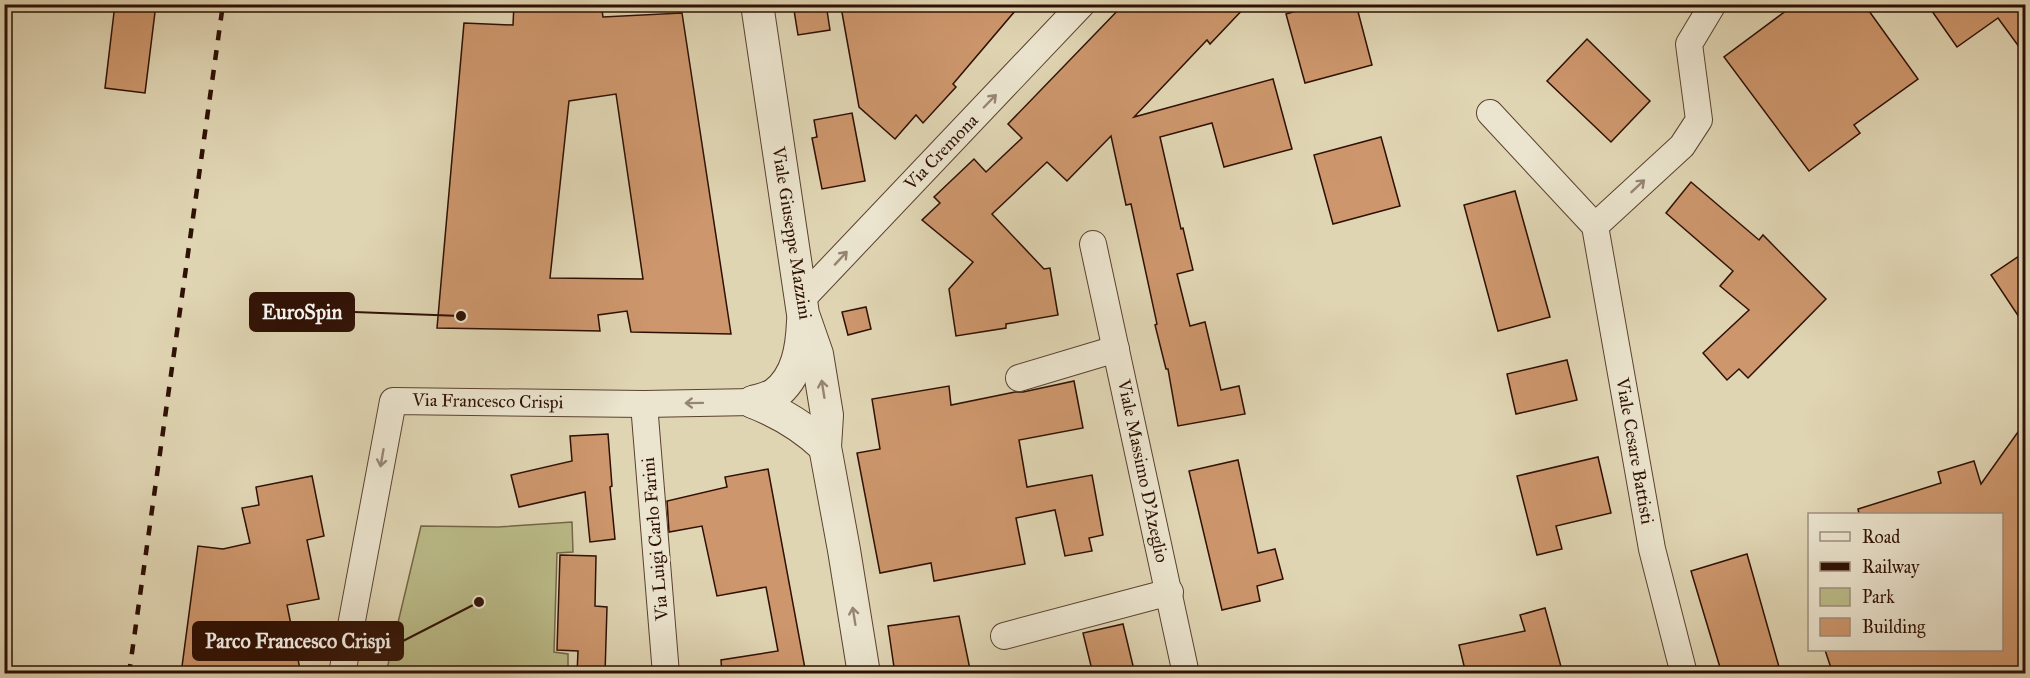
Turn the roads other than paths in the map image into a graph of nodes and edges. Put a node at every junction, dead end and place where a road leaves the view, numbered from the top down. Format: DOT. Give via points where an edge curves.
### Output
graph roads {
  1 [pos="757,4"];
  2 [pos="1082,4"];
  3 [pos="1711,6"];
  4 [pos="1490,113"];
  5 [pos="1595,226"];
  6 [pos="1093,244"];
  7 [pos="802,307"];
  8 [pos="1116,349"];
  9 [pos="1019,378"];
  10 [pos="753,402"];
  11 [pos="644,404"];
  12 [pos="825,447"];
  13 [pos="1170,592"];
  14 [pos="1004,636"];
  15 [pos="342,674"];
  16 [pos="666,674"];
  17 [pos="864,674"];
  18 [pos="1186,674"];
  19 [pos="1684,674"];
  1 -- 7 [label="street, Viale Giuseppe Mazzini"];
  7 -- 2 [label="street, Via Cremona, one-way"];
  5 -- 3 [label="street, one-way" via="1682,146 1699,120 1689,44"];
  4 -- 5 [label="street"];
  5 -- 19 [label="street, Viale Cesare Battisti" via="1652,549"];
  6 -- 8 [label="street, Viale Massimo D'Azeglio"];
  7 -- 10 [label="street, Via Francesco Crispi" via="802,345 788,381 774,394"];
  12 -- 7 [label="street, Viale Giuseppe Mazzini, one-way" via="827,415 817,354"];
  8 -- 9 [label="street"];
  8 -- 13 [label="street, Viale Massimo D'Azeglio"];
  10 -- 11 [label="street, Via Francesco Crispi, one-way"];
  10 -- 12 [label="street, Via Francesco Crispi" via="787,417"];
  11 -- 15 [label="street, Via Francesco Crispi, one-way" via="393,400"];
  11 -- 16 [label="street, Via Luigi Carlo Farini"];
  17 -- 12 [label="street, Viale Giuseppe Mazzini, one-way"];
  13 -- 14 [label="street"];
  13 -- 18 [label="street, Viale Massimo D'Azeglio"];
}
